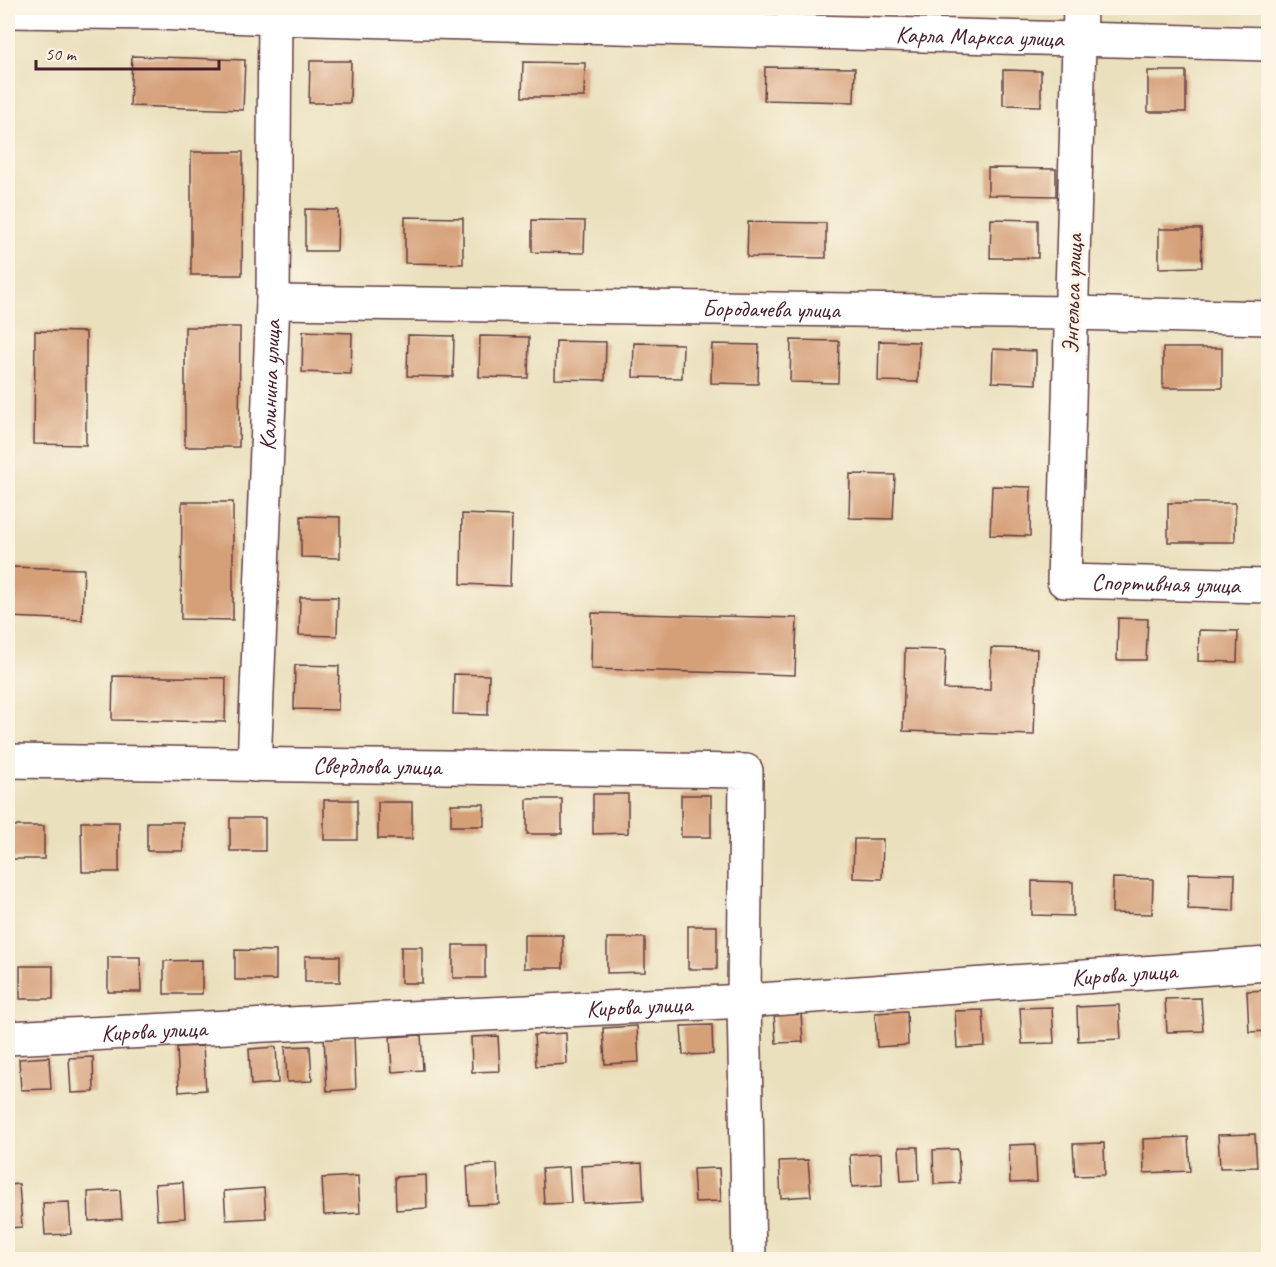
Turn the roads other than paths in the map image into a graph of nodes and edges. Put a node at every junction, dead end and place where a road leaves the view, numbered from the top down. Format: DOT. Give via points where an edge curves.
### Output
graph roads {
  1 [pos="1080,8"];
  2 [pos="157,10"];
  3 [pos="8,12"];
  4 [pos="275,13"];
  5 [pos="1080,40"];
  6 [pos="1269,44"];
  7 [pos="273,302"];
  8 [pos="1072,313"];
  9 [pos="1269,318"];
  10 [pos="1064,581"];
  11 [pos="1269,586"];
  12 [pos="8,761"];
  13 [pos="254,765"];
  14 [pos="1269,964"];
  15 [pos="744,1001"];
  16 [pos="8,1038"];
  17 [pos="749,1260"];
  1 -- 5 [label="street, Энгельса улица"];
  2 -- 3 [label="street, Карла Маркса улица"];
  2 -- 4 [label="street, Карла Маркса улица"];
  4 -- 5 [label="street, Карла Маркса улица"];
  4 -- 7 [label="street, Калинина улица"];
  5 -- 6 [label="street, Карла Маркса улица"];
  5 -- 8 [label="street, Энгельса улица"];
  7 -- 8 [label="street, Бородачева улица"];
  7 -- 13 [label="street, Калинина улица"];
  8 -- 9 [label="street, Бородачева улица"];
  8 -- 10 [label="street, Энгельса улица"];
  10 -- 11 [label="street, Спортивная улица"];
  12 -- 13 [label="street, Свердлова улица"];
  13 -- 15 [label="street, Свердлова улица" via="746,771"];
  14 -- 15 [label="street, Кирова улица"];
  15 -- 16 [label="street, Кирова улица"];
  15 -- 17 [label="street"];
}
